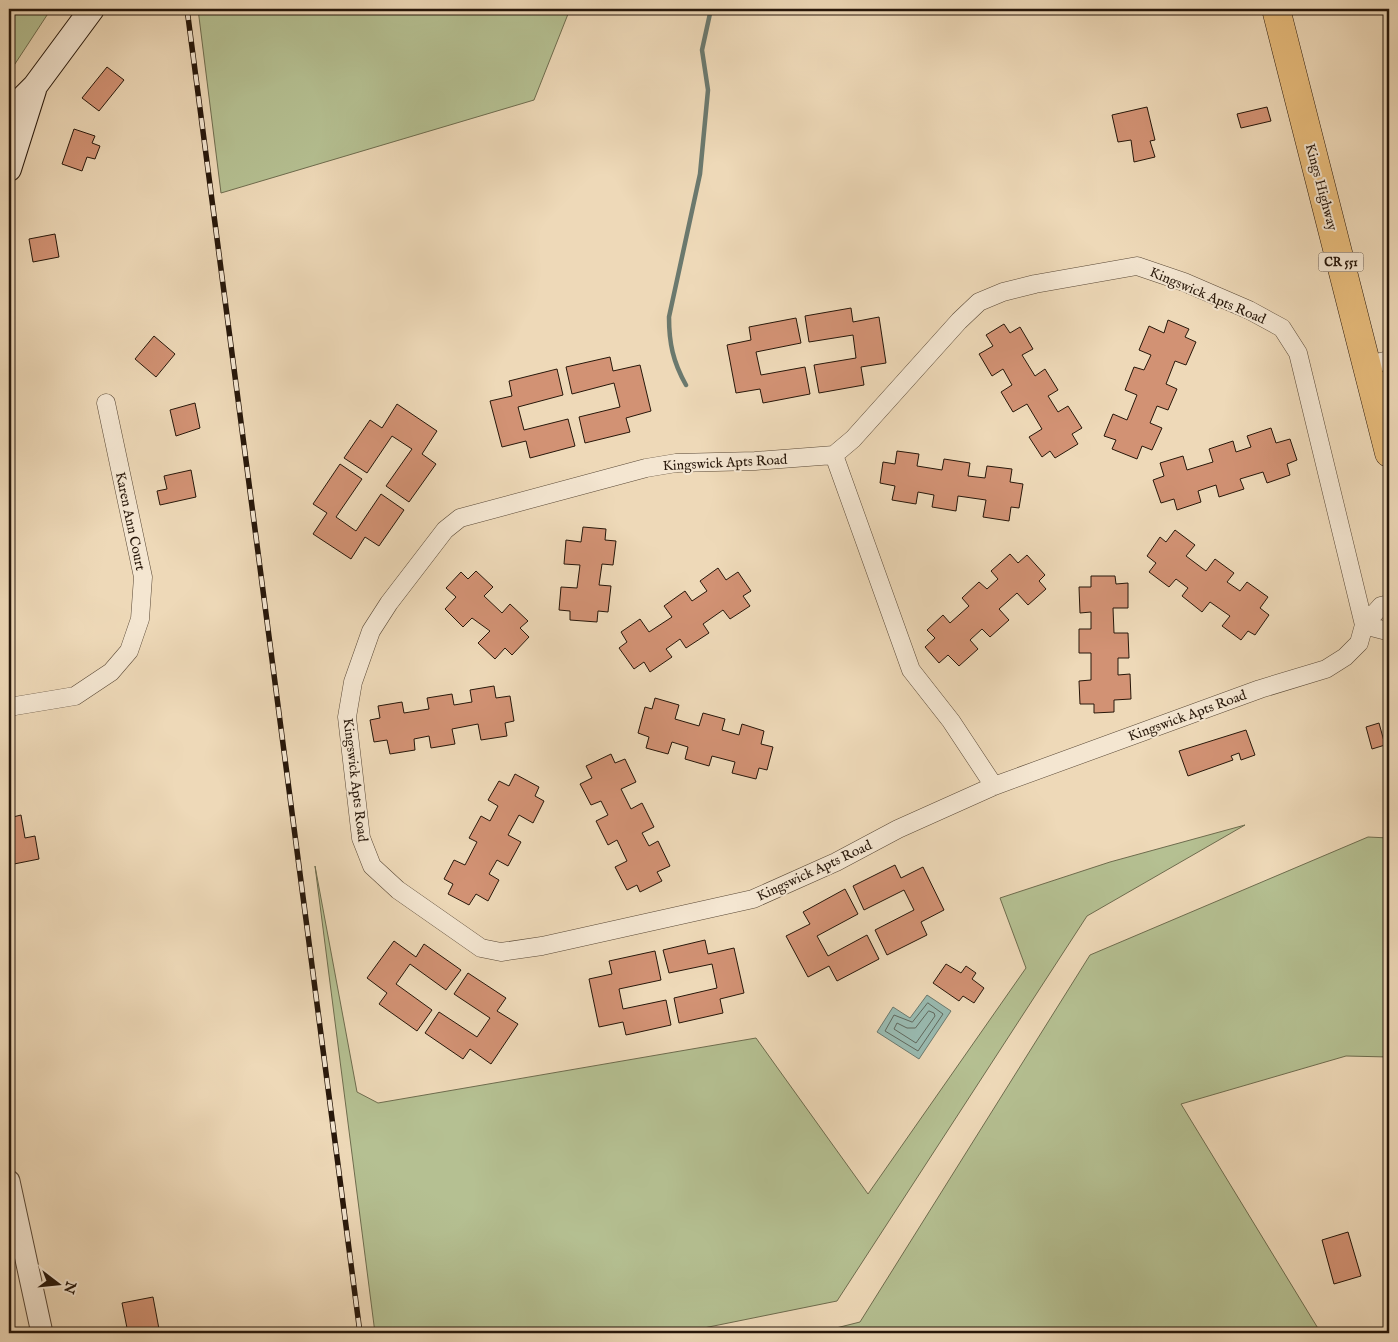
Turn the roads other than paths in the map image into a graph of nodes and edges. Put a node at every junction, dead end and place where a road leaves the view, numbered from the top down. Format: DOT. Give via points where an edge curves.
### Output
graph roads {
  1 [pos="92,9"];
  2 [pos="1276,9"];
  3 [pos="35,86"];
  4 [pos="9,112"];
  5 [pos="9,169"];
  6 [pos="1379,363"];
  7 [pos="106,403"];
  8 [pos="1389,453"];
  9 [pos="834,455"];
  10 [pos="1389,604"];
  11 [pos="1364,625"];
  12 [pos="1389,628"];
  13 [pos="9,707"];
  14 [pos="994,786"];
  15 [pos="9,1181"];
  16 [pos="42,1333"];
  1 -- 3 [label="main road"];
  2 -- 6 [label="main road, Kings Highway / CR 551"];
  3 -- 4 [label="main road"];
  3 -- 5 [label="main road"];
  6 -- 8 [label="main road, Kings Highway / CR 551"];
  7 -- 13 [label="street, Karen Ann Court" via="143,577 140,619 129,651 111,672 75,696"];
  9 -- 11 [label="street, Kingswick Apts Road" via="872,419 979,302 1035,284 1137,266 1184,282 1282,328 1298,353"];
  9 -- 14 [label="street" via="911,670 951,721"];
  9 -- 14 [label="street, Kingswick Apts Road" via="676,463 646,468 471,513 445,530 371,631 353,682 347,716 362,838 372,866 398,890 481,948 501,952 542,946 753,899"];
  10 -- 11 [label="street, Kingswick Apts Road" via="1381,606"];
  11 -- 12 [label="street" via="1383,630"];
  11 -- 14 [label="street, Kingswick Apts Road" via="1359,643 1345,657 1326,668 1054,762"];
  15 -- 16 [label="street"];
}
